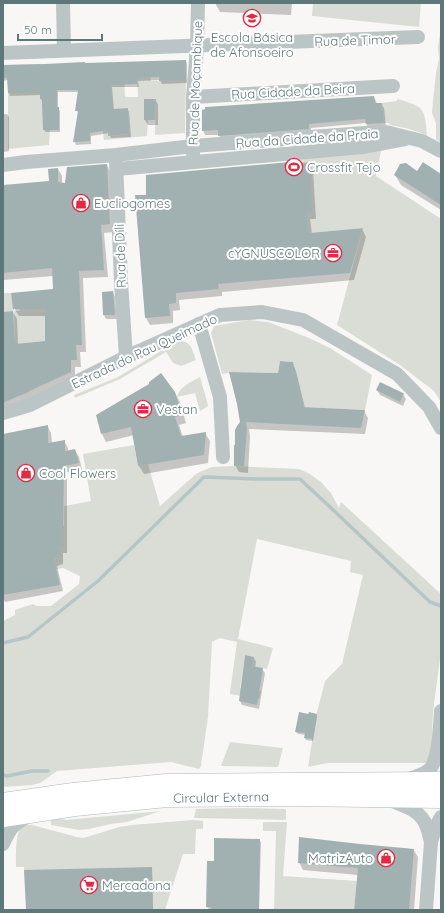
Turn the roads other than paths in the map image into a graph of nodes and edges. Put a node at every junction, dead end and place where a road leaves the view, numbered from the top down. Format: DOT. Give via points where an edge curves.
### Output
graph roads {
  1 [pos="62,3"];
  2 [pos="198,3"];
  3 [pos="418,38"];
  4 [pos="197,46"];
  5 [pos="64,50"];
  6 [pos="3,53"];
  7 [pos="393,86"];
  8 [pos="193,97"];
  9 [pos="411,138"];
  10 [pos="193,146"];
  11 [pos="441,151"];
  12 [pos="116,155"];
  13 [pos="193,162"];
  14 [pos="3,165"];
  15 [pos="117,169"];
  16 [pos="199,324"];
  17 [pos="126,356"];
  18 [pos="3,413"];
  19 [pos="441,428"];
  20 [pos="223,457"];
  21 [pos="441,711"];
  22 [pos="440,748"];
  23 [pos="401,781"];
  24 [pos="441,781"];
  25 [pos="385,799"];
  26 [pos="441,799"];
  27 [pos="3,802"];
  28 [pos="37,813"];
  29 [pos="441,817"];
  30 [pos="3,818"];
  31 [pos="431,842"];
  32 [pos="3,844"];
  33 [pos="426,910"];
  1 -- 5 [label="street"];
  2 -- 4 [label="street, Rua de Moçambique"];
  3 -- 4 [label="street, Rua de Timor"];
  4 -- 5 [label="street, Rua de Timor"];
  4 -- 8 [label="street, Rua de Moçambique"];
  5 -- 6 [label="street, Rua de Timor"];
  7 -- 8 [label="street, Rua Cidade da Beira"];
  8 -- 10 [label="street, Rua de Moçambique"];
  9 -- 10 [label="street, Rua da Cidade da Praia" via="378,132"];
  9 -- 11 [label="street"];
  9 -- 13 [label="street, Rua da Cidade da Praia" via="363,147"];
  10 -- 12 [label="street, Rua da Cidade da Praia"];
  10 -- 13 [label="street, Rua de Moçambique"];
  12 -- 14 [label="street, Rua da Cidade da Praia"];
  12 -- 15 [label="street, Rua de Díli"];
  13 -- 15 [label="street, Rua da Cidade da Praia"];
  15 -- 17 [label="street, Rua de Díli"];
  16 -- 17 [label="street, Estrada do Pau Queimado"];
  16 -- 19 [label="street, Estrada do Pau Queimado" via="220,315 262,312 303,320 397,374 430,407"];
  16 -- 20 [label="street" via="220,397"];
  17 -- 18 [label="street, Estrada do Pau Queimado" via="30,405"];
  21 -- 22 [label="street"];
  22 -- 23 [label="street" via="430,769 421,775"];
  23 -- 24 [label="main road, Circular Externa"];
  23 -- 27 [label="main road, Circular Externa" via="166,782"];
  25 -- 26 [label="main road, Circular Externa"];
  25 -- 28 [label="main road, Circular Externa" via="167,798"];
  25 -- 31 [label="street" via="416,811 428,828"];
  28 -- 30 [label="main road, Circular Externa"];
  28 -- 32 [label="street" via="13,825"];
  29 -- 31 [label="street"];
  31 -- 33 [label="street"];
}
